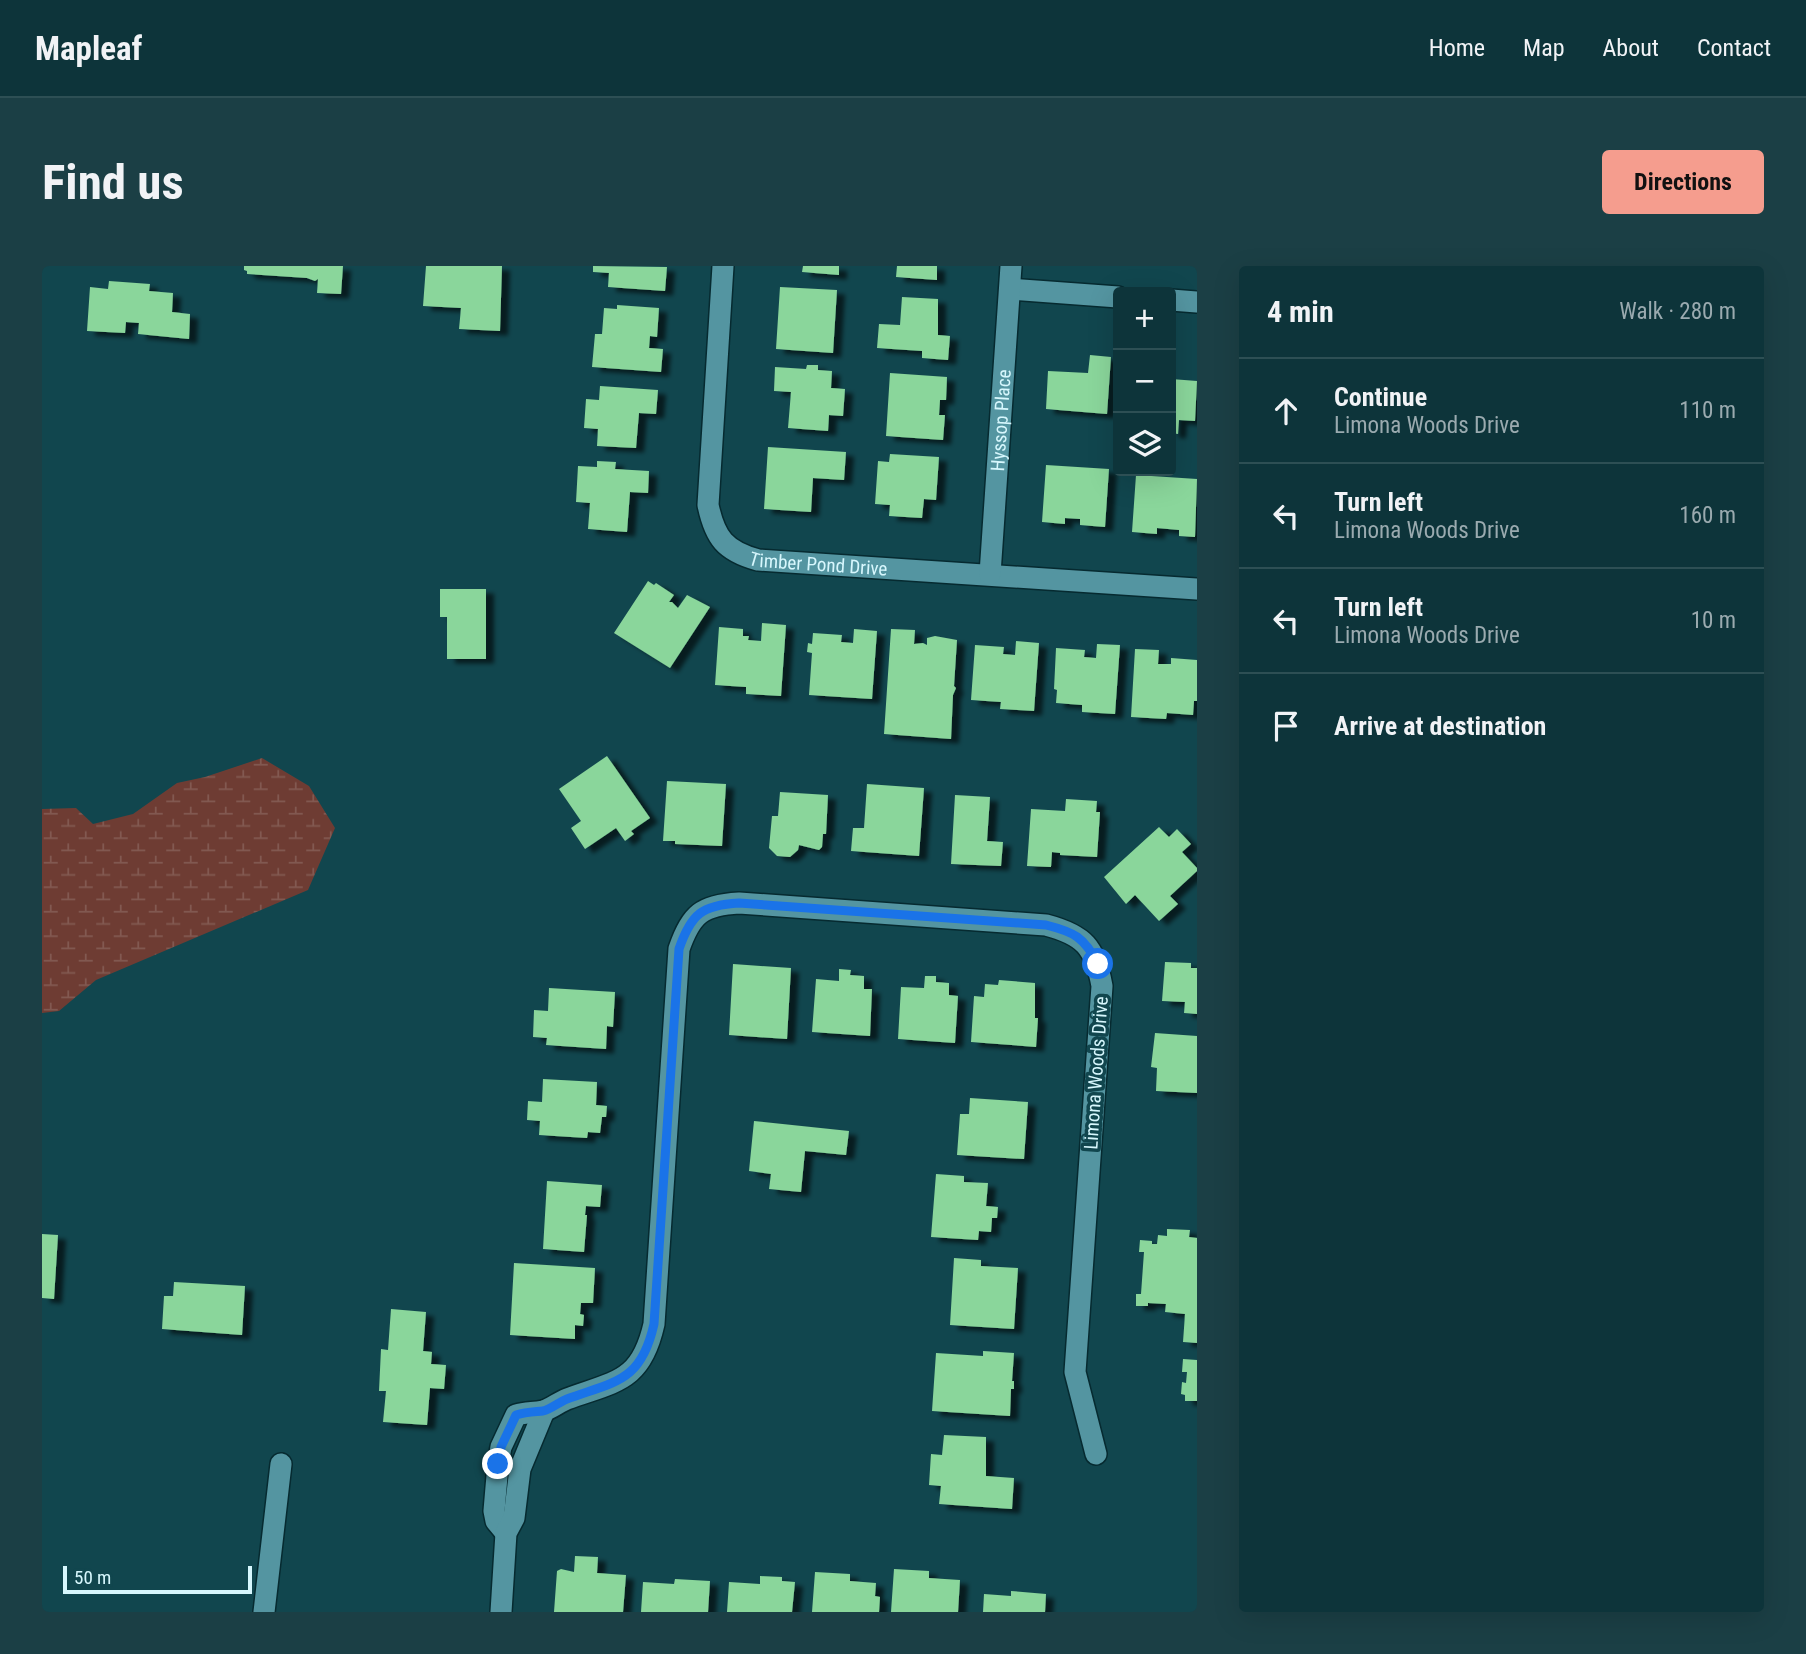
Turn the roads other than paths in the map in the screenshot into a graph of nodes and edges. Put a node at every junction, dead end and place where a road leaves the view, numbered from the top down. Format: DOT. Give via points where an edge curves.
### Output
graph roads {
  1 [pos="723,266"];
  2 [pos="1012,266"];
  3 [pos="1010,289"];
  4 [pos="1113,297"];
  5 [pos="1176,300"];
  6 [pos="1197,302"];
  7 [pos="990,574"];
  8 [pos="1197,589"];
  9 [pos="544,1411"];
  10 [pos="1096,1454"];
  11 [pos="281,1464"];
  12 [pos="498,1464"];
  13 [pos="520,1469"];
  14 [pos="506,1533"];
  15 [pos="264,1612"];
  16 [pos="501,1612"];
  1 -- 7 [label="street, Timber Pond Drive" via="708,505 712,524 724,542 737,554 758,560"];
  2 -- 3 [label="street, Hyssop Place"];
  3 -- 4 [label="street"];
  3 -- 7 [label="street, Hyssop Place"];
  5 -- 6 [label="street"];
  7 -- 8 [label="street, Timber Pond Drive"];
  9 -- 10 [label="street, Limona Woods Drive" via="625,1377 639,1364 649,1344 679,949 686,928 698,913 717,904 739,903 1046,925 1070,931 1088,945 1102,986 1075,1371"];
  9 -- 12 [label="street, Limona Woods Drive" via="516,1415"];
  9 -- 13 [label="street, Limona Woods Drive"];
  11 -- 15 [label="street"];
  12 -- 13 [label="street"];
  12 -- 14 [label="street, Limona Woods Drive" via="494,1511"];
  13 -- 14 [label="street, Limona Woods Drive" via="514,1518"];
  14 -- 16 [label="street, Limona Woods Drive"];
}
